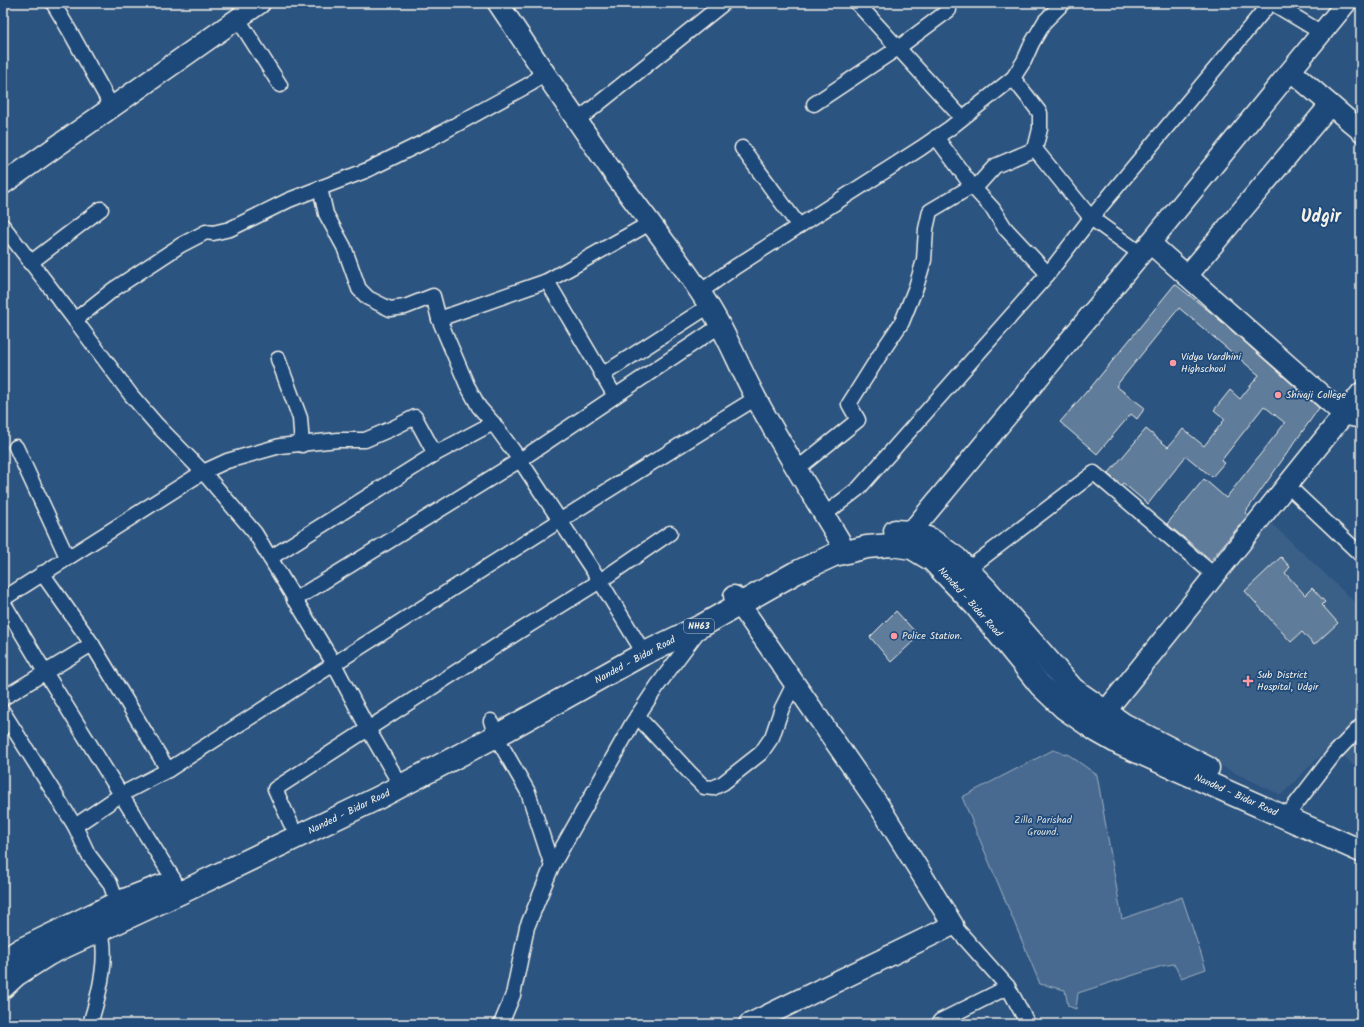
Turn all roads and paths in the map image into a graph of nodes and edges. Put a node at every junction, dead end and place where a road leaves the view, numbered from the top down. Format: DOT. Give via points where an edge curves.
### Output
graph roads {
  1 [pos="53,3"];
  2 [pos="260,3"];
  3 [pos="498,3"];
  4 [pos="724,3"];
  5 [pos="857,3"];
  6 [pos="1063,3"];
  7 [pos="1271,3"];
  8 [pos="1346,3"];
  9 [pos="707,8"];
  10 [pos="949,10"];
  11 [pos="238,19"];
  12 [pos="1322,33"];
  13 [pos="898,48"];
  14 [pos="543,71"];
  15 [pos="1291,71"];
  16 [pos="1013,78"];
  17 [pos="280,85"];
  18 [pos="814,104"];
  19 [pos="1330,105"];
  20 [pos="112,107"];
  21 [pos="962,118"];
  22 [pos="578,120"];
  23 [pos="1361,131"];
  24 [pos="936,137"];
  25 [pos="742,148"];
  26 [pos="1035,149"];
  27 [pos="3,184"];
  28 [pos="972,186"];
  29 [pos="320,188"];
  30 [pos="101,210"];
  31 [pos="1091,218"];
  32 [pos="650,223"];
  33 [pos="3,226"];
  34 [pos="799,226"];
  35 [pos="1145,249"];
  36 [pos="30,264"];
  37 [pos="1048,274"];
  38 [pos="1187,276"];
  39 [pos="547,281"];
  40 [pos="705,299"];
  41 [pos="75,320"];
  42 [pos="439,320"];
  43 [pos="721,325"];
  44 [pos="278,359"];
  45 [pos="602,375"];
  46 [pos="1361,393"];
  47 [pos="615,396"];
  48 [pos="756,398"];
  49 [pos="1352,416"];
  50 [pos="493,423"];
  51 [pos="302,444"];
  52 [pos="16,447"];
  53 [pos="435,454"];
  54 [pos="520,460"];
  55 [pos="797,470"];
  56 [pos="203,472"];
  57 [pos="1287,485"];
  58 [pos="824,515"];
  59 [pos="560,520"];
  60 [pos="911,532"];
  61 [pos="670,533"];
  62 [pos="840,541"];
  63 [pos="1361,555"];
  64 [pos="67,557"];
  65 [pos="270,558"];
  66 [pos="968,569"];
  67 [pos="42,573"];
  68 [pos="1214,576"];
  69 [pos="600,581"];
  70 [pos="3,599"];
  71 [pos="294,600"];
  72 [pos="736,600"];
  73 [pos="3,602"];
  74 [pos="703,625"];
  75 [pos="92,644"];
  76 [pos="639,645"];
  77 [pos="334,664"];
  78 [pos="45,672"];
  79 [pos="794,684"];
  80 [pos="3,698"];
  81 [pos="3,712"];
  82 [pos="1105,712"];
  83 [pos="637,716"];
  84 [pos="1361,726"];
  85 [pos="493,728"];
  86 [pos="368,729"];
  87 [pos="168,770"];
  88 [pos="397,779"];
  89 [pos="122,794"];
  90 [pos="1292,809"];
  91 [pos="291,824"];
  92 [pos="75,826"];
  93 [pos="1361,840"];
  94 [pos="1361,851"];
  95 [pos="552,866"];
  96 [pos="174,880"];
  97 [pos="117,903"];
  98 [pos="98,922"];
  99 [pos="953,925"];
  100 [pos="3,961"];
  101 [pos="3,987"];
  102 [pos="1008,987"];
  103 [pos="90,1024"];
  104 [pos="501,1024"];
  105 [pos="749,1024"];
  106 [pos="942,1024"];
  107 [pos="1028,1024"];
  1 -- 20 [label="street"];
  2 -- 11 [label="street"];
  3 -- 14 [label="street"];
  4 -- 9 [label="street"];
  5 -- 13 [label="street"];
  6 -- 16 [label="street" via="1045,21"];
  7 -- 12 [label="street"];
  7 -- 31 [label="street"];
  8 -- 12 [label="street"];
  9 -- 22 [label="street"];
  10 -- 13 [label="street"];
  11 -- 17 [label="street"];
  11 -- 20 [label="street"];
  12 -- 15 [label="street"];
  13 -- 18 [label="street"];
  13 -- 21 [label="street"];
  14 -- 22 [label="street"];
  14 -- 29 [label="street" via="532,83 430,139 365,171"];
  15 -- 19 [label="street"];
  15 -- 35 [label="street"];
  16 -- 21 [label="street"];
  16 -- 26 [label="street" via="1040,113 1040,129"];
  19 -- 23 [label="street"];
  19 -- 38 [label="street"];
  20 -- 27 [label="street"];
  21 -- 24 [label="street"];
  22 -- 32 [label="street"];
  24 -- 28 [label="street"];
  24 -- 34 [label="street"];
  25 -- 34 [label="street"];
  26 -- 28 [label="street" via="995,166 977,186"];
  26 -- 31 [label="street"];
  28 -- 37 [label="street" via="993,209 1005,228"];
  28 -- 55 [label="street" via="930,210 924,260 902,322 849,404 858,420"];
  29 -- 41 [label="street" via="230,229 206,232 181,245 114,289"];
  29 -- 42 [label="street" via="326,214 344,247 359,290 368,298 390,309 405,307 433,296"];
  30 -- 36 [label="street"];
  31 -- 35 [label="street"];
  31 -- 37 [label="street"];
  32 -- 39 [label="street"];
  32 -- 40 [label="street"];
  33 -- 36 [label="street"];
  34 -- 40 [label="street" via="735,267"];
  35 -- 38 [label="street"];
  35 -- 60 [label="street"];
  36 -- 41 [label="street"];
  37 -- 58 [label="street" via="859,488"];
  38 -- 49 [label="street"];
  39 -- 42 [label="street"];
  39 -- 45 [label="street"];
  40 -- 43 [label="street"];
  40 -- 45 [label="street"];
  41 -- 56 [label="street" via="157,425"];
  42 -- 50 [label="street" via="467,385 479,407"];
  43 -- 47 [label="street"];
  43 -- 48 [label="street"];
  44 -- 51 [label="street" via="300,418"];
  45 -- 47 [label="street"];
  46 -- 49 [label="street"];
  47 -- 54 [label="street"];
  48 -- 55 [label="street"];
  48 -- 59 [label="street"];
  49 -- 57 [label="street"];
  50 -- 53 [label="street"];
  50 -- 54 [label="street"];
  51 -- 53 [label="street" via="365,440 415,417"];
  51 -- 56 [label="street" via="280,446 226,462"];
  52 -- 64 [label="street"];
  53 -- 65 [label="street"];
  54 -- 59 [label="street"];
  54 -- 71 [label="street"];
  55 -- 58 [label="street"];
  56 -- 64 [label="street"];
  56 -- 65 [label="street" via="255,532"];
  57 -- 63 [label="street"];
  57 -- 68 [label="street"];
  58 -- 62 [label="street"];
  59 -- 69 [label="street"];
  59 -- 77 [label="street"];
  60 -- 62 [label="highway, Nanded - Bidar Road / NH63" via="885,530"];
  60 -- 66 [label="highway, Nanded - Bidar Road / NH63" via="930,539"];
  61 -- 69 [label="street"];
  62 -- 72 [label="highway, Nanded - Bidar Road / NH63" via="790,564"];
  64 -- 67 [label="street"];
  65 -- 71 [label="street"];
  66 -- 68 [label="street" via="1094,473"];
  66 -- 82 [label="highway, Nanded - Bidar Road / NH63" via="1073,689"];
  67 -- 70 [label="street"];
  67 -- 75 [label="street"];
  68 -- 82 [label="street"];
  69 -- 76 [label="street"];
  69 -- 86 [label="street"];
  71 -- 77 [label="street"];
  72 -- 74 [label="highway, Nanded - Bidar Road / NH63"];
  72 -- 76 [label="highway, Nanded - Bidar Road / NH63"];
  72 -- 79 [label="street"];
  72 -- 94 [label="highway, Nanded - Bidar Road / NH63" via="834,555 867,547 891,545 912,548 932,560 959,586 1041,686 1064,708 1097,731 1120,744"];
  73 -- 78 [label="street"];
  74 -- 83 [label="street"];
  74 -- 85 [label="highway, Nanded - Bidar Road / NH63"];
  75 -- 78 [label="street"];
  75 -- 87 [label="street"];
  76 -- 85 [label="highway, Nanded - Bidar Road / NH63"];
  77 -- 86 [label="street"];
  77 -- 87 [label="street"];
  78 -- 80 [label="street"];
  78 -- 89 [label="street"];
  79 -- 83 [label="street" via="782,708 772,738 761,754 713,788 704,787"];
  79 -- 99 [label="street" via="878,804"];
  81 -- 92 [label="street"];
  82 -- 90 [label="highway, Nanded - Bidar Road / NH63" via="1123,724"];
  83 -- 95 [label="street"];
  84 -- 90 [label="street" via="1335,753"];
  85 -- 88 [label="highway, Nanded - Bidar Road / NH63"];
  85 -- 95 [label="street" via="528,792"];
  86 -- 88 [label="street"];
  86 -- 91 [label="street" via="275,789"];
  87 -- 89 [label="street"];
  88 -- 91 [label="highway, Nanded - Bidar Road / NH63"];
  88 -- 98 [label="highway, Nanded - Bidar Road / NH63" via="186,890 127,917"];
  89 -- 92 [label="street"];
  89 -- 96 [label="street"];
  90 -- 93 [label="highway, Nanded - Bidar Road / NH63"];
  91 -- 96 [label="highway, Nanded - Bidar Road / NH63"];
  92 -- 97 [label="street" via="88,854 110,884"];
  95 -- 104 [label="street" via="527,927 513,995"];
  96 -- 97 [label="highway, Nanded - Bidar Road / NH63"];
  97 -- 98 [label="highway, Nanded - Bidar Road / NH63"];
  98 -- 100 [label="highway, Nanded - Bidar Road / NH63" via="20,950"];
  98 -- 101 [label="highway, Nanded - Bidar Road / NH63" via="16,975"];
  98 -- 103 [label="street" via="104,957 99,991"];
  99 -- 102 [label="street"];
  99 -- 105 [label="street"];
  102 -- 106 [label="street" via="940,1021"];
  102 -- 107 [label="street"];
}
